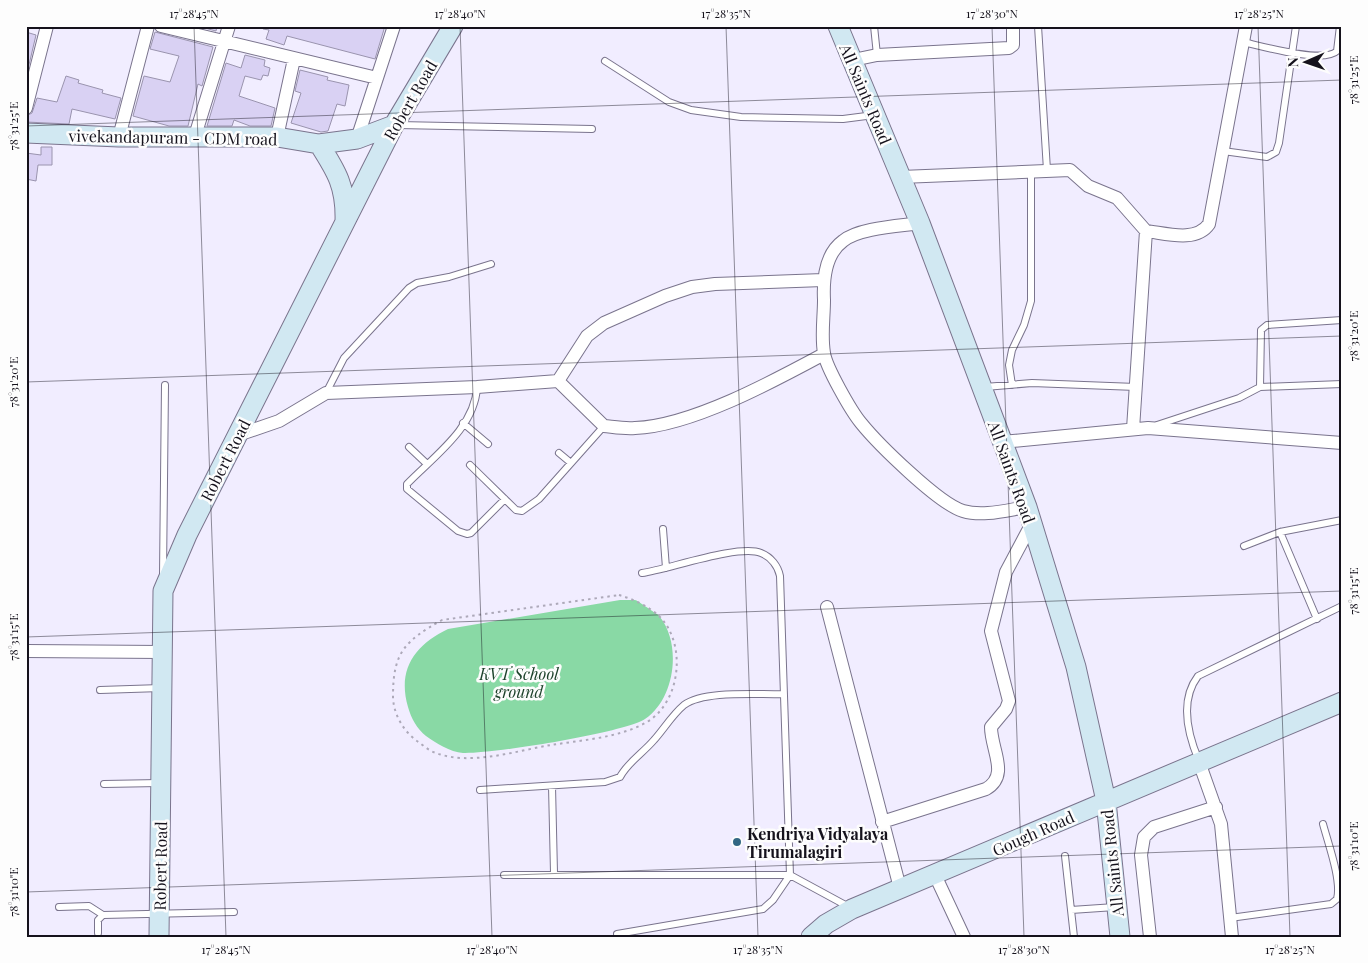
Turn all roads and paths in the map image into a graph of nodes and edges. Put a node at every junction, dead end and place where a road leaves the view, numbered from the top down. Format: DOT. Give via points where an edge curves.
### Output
graph roads {
  1 [pos="46,26"];
  2 [pos="148,26"];
  3 [pos="161,26"];
  4 [pos="229,26"];
  5 [pos="394,26"];
  6 [pos="454,26"];
  7 [pos="838,26"];
  8 [pos="874,26"];
  9 [pos="1013,26"];
  10 [pos="1038,26"];
  11 [pos="1246,26"];
  12 [pos="1296,26"];
  13 [pos="1340,26"];
  14 [pos="1243,42"];
  15 [pos="225,43"];
  16 [pos="1292,52"];
  17 [pos="877,54"];
  18 [pos="32,58"];
  19 [pos="294,59"];
  20 [pos="605,60"];
  21 [pos="853,60"];
  22 [pos="377,78"];
  23 [pos="26,108"];
  24 [pos="875,115"];
  25 [pos="394,126"];
  26 [pos="592,129"];
  27 [pos="26,133"];
  28 [pos="119,138"];
  29 [pos="194,138"];
  30 [pos="277,138"];
  31 [pos="357,139"];
  32 [pos="319,144"];
  33 [pos="1223,151"];
  34 [pos="1047,170"];
  35 [pos="1031,171"];
  36 [pos="901,177"];
  37 [pos="920,223"];
  38 [pos="345,224"];
  39 [pos="1146,231"];
  40 [pos="491,264"];
  41 [pos="823,280"];
  42 [pos="1342,320"];
  43 [pos="824,354"];
  44 [pos="558,381"];
  45 [pos="1342,384"];
  46 [pos="165,385"];
  47 [pos="1012,385"];
  48 [pos="477,387"];
  49 [pos="1136,387"];
  50 [pos="1260,387"];
  51 [pos="982,388"];
  52 [pos="326,393"];
  53 [pos="464,423"];
  54 [pos="604,426"];
  55 [pos="1148,428"];
  56 [pos="1133,429"];
  57 [pos="238,435"];
  58 [pos="1002,442"];
  59 [pos="1342,443"];
  60 [pos="488,444"];
  61 [pos="409,448"];
  62 [pos="559,453"];
  63 [pos="571,463"];
  64 [pos="427,464"];
  65 [pos="470,465"];
  66 [pos="505,499"];
  67 [pos="1027,507"];
  68 [pos="1342,520"];
  69 [pos="1032,525"];
  70 [pos="663,529"];
  71 [pos="1280,532"];
  72 [pos="1244,546"];
  73 [pos="666,568"];
  74 [pos="642,573"];
  75 [pos="163,591"];
  76 [pos="1342,606"];
  77 [pos="827,607"];
  78 [pos="1317,619"];
  79 [pos="26,651"];
  80 [pos="162,652"];
  81 [pos="162,688"];
  82 [pos="100,690"];
  83 [pos="784,694"];
  84 [pos="1342,702"];
  85 [pos="603,737"];
  86 [pos="1199,762"];
  87 [pos="161,783"];
  88 [pos="104,784"];
  89 [pos="552,786"];
  90 [pos="480,790"];
  91 [pos="1106,801"];
  92 [pos="1216,807"];
  93 [pos="882,822"];
  94 [pos="1323,824"];
  95 [pos="1065,856"];
  96 [pos="554,873"];
  97 [pos="504,875"];
  98 [pos="790,875"];
  99 [pos="935,875"];
  100 [pos="900,888"];
  101 [pos="59,907"];
  102 [pos="1116,907"];
  103 [pos="852,909"];
  104 [pos="1071,910"];
  105 [pos="234,912"];
  106 [pos="159,913"];
  107 [pos="103,915"];
  108 [pos="1230,918"];
  109 [pos="826,930"];
  110 [pos="98,934"];
  111 [pos="618,934"];
  112 [pos="159,937"];
  113 [pos="810,937"];
  114 [pos="964,937"];
  115 [pos="1074,937"];
  116 [pos="1120,937"];
  117 [pos="1150,937"];
  118 [pos="1232,937"];
  1 -- 18 [label="street"];
  2 -- 28 [label="street"];
  3 -- 15 [label="street"];
  4 -- 15 [label="street"];
  5 -- 22 [label="street"];
  6 -- 25 [label="street, Robert Road"];
  7 -- 21 [label="street, All Saints Road"];
  8 -- 17 [label="lane"];
  9 -- 17 [label="street" via="1013,45 1009,48"];
  10 -- 34 [label="lane"];
  11 -- 14 [label="street"];
  12 -- 16 [label="lane"];
  13 -- 16 [label="lane" via="1334,54 1320,56"];
  14 -- 16 [label="lane"];
  14 -- 33 [label="street"];
  15 -- 19 [label="street"];
  15 -- 29 [label="street"];
  16 -- 33 [label="lane" via="1280,143 1276,152 1267,157"];
  17 -- 21 [label="street"];
  18 -- 23 [label="street"];
  19 -- 22 [label="street"];
  19 -- 30 [label="street"];
  20 -- 24 [label="lane" via="669,102 691,110 741,117 842,119"];
  21 -- 24 [label="street, All Saints Road"];
  22 -- 31 [label="street"];
  24 -- 36 [label="street, All Saints Road"];
  25 -- 26 [label="lane"];
  25 -- 31 [label="street, vivekandapuram - CDM road"];
  25 -- 38 [label="street, Robert Road"];
  27 -- 28 [label="street, vivekandapuram - CDM road"];
  28 -- 29 [label="street, vivekandapuram - CDM road"];
  29 -- 30 [label="street, vivekandapuram - CDM road"];
  30 -- 32 [label="street, vivekandapuram - CDM road"];
  31 -- 32 [label="street, vivekandapuram - CDM road"];
  32 -- 38 [label="street" via="339,176 346,200"];
  33 -- 39 [label="street" via="1209,224 1204,231 1184,235"];
  34 -- 35 [label="street"];
  34 -- 39 [label="street" via="1070,170 1088,186 1117,198"];
  35 -- 36 [label="street"];
  35 -- 47 [label="lane" via="1031,302 1012,350 1009,365"];
  36 -- 37 [label="street, All Saints Road"];
  37 -- 41 [label="street" via="872,230 843,240 833,252"];
  37 -- 51 [label="street, All Saints Road"];
  38 -- 57 [label="street, Robert Road"];
  39 -- 49 [label="street"];
  40 -- 52 [label="lane" via="408,288 344,358"];
  41 -- 43 [label="street"];
  41 -- 44 [label="street" via="715,284 665,296 604,323 587,336"];
  42 -- 50 [label="lane" via="1267,325 1261,330"];
  43 -- 54 [label="street" via="763,387 698,414 635,428"];
  43 -- 67 [label="street" via="861,423 945,500 962,511 976,514"];
  44 -- 48 [label="street"];
  44 -- 54 [label="street"];
  45 -- 50 [label="lane"];
  46 -- 75 [label="lane"];
  47 -- 49 [label="lane" via="1068,383"];
  47 -- 51 [label="lane"];
  48 -- 52 [label="street"];
  48 -- 53 [label="lane" via="475,406"];
  49 -- 56 [label="street"];
  50 -- 55 [label="lane" via="1239,398"];
  51 -- 58 [label="street, All Saints Road"];
  52 -- 57 [label="street" via="280,421"];
  53 -- 60 [label="lane"];
  53 -- 64 [label="lane"];
  54 -- 63 [label="lane"];
  55 -- 56 [label="street"];
  55 -- 59 [label="street"];
  56 -- 58 [label="street"];
  57 -- 75 [label="street, Robert Road" via="187,535"];
  58 -- 67 [label="street, All Saints Road"];
  61 -- 64 [label="lane"];
  62 -- 63 [label="lane"];
  63 -- 66 [label="lane" via="528,509 516,510"];
  64 -- 66 [label="lane" via="407,484 408,492 462,533 471,533"];
  65 -- 66 [label="lane"];
  67 -- 69 [label="street, All Saints Road"];
  68 -- 71 [label="lane"];
  69 -- 91 [label="street, All Saints Road" via="1076,667"];
  69 -- 93 [label="street" via="1006,572 991,631 1009,701 991,726 998,778 986,789"];
  70 -- 73 [label="lane"];
  71 -- 72 [label="lane"];
  71 -- 78 [label="lane"];
  73 -- 74 [label="lane"];
  73 -- 83 [label="lane" via="740,551 762,553 774,562 780,576"];
  75 -- 80 [label="street, Robert Road"];
  76 -- 78 [label="lane"];
  77 -- 93 [label="street"];
  78 -- 86 [label="lane" via="1198,676 1190,691 1187,722"];
  79 -- 80 [label="street"];
  80 -- 81 [label="street, Robert Road"];
  81 -- 82 [label="lane"];
  81 -- 87 [label="street, Robert Road"];
  83 -- 89 [label="lane" via="699,699 678,711 655,740 626,766 620,777 605,782"];
  83 -- 98 [label="lane"];
  84 -- 86 [label="street, Gough Road"];
  85 -- 85 [label="path" via="460,758 434,753 406,734 393,705 393,677 402,649 416,634 442,620 620,595 636,600 660,616 674,637 677,663 674,688 662,709 647,722"];
  86 -- 91 [label="street, Gough Road"];
  86 -- 92 [label="street"];
  87 -- 88 [label="lane"];
  87 -- 106 [label="street, Robert Road"];
  89 -- 90 [label="lane"];
  89 -- 96 [label="lane"];
  91 -- 99 [label="street, Gough Road"];
  91 -- 102 [label="street, All Saints Road"];
  92 -- 108 [label="street" via="1221,824"];
  92 -- 117 [label="street" via="1154,828 1144,837 1142,855"];
  93 -- 100 [label="street"];
  94 -- 108 [label="lane" via="1338,887 1337,899 1330,904"];
  95 -- 104 [label="lane"];
  96 -- 97 [label="lane"];
  96 -- 98 [label="lane"];
  98 -- 103 [label="lane"];
  98 -- 111 [label="lane" via="763,909"];
  99 -- 100 [label="street, Gough Road"];
  99 -- 114 [label="street"];
  100 -- 103 [label="street, Gough Road"];
  101 -- 107 [label="lane" via="89,906"];
  102 -- 104 [label="lane"];
  102 -- 116 [label="street, All Saints Road"];
  103 -- 109 [label="street, Gough Road"];
  104 -- 115 [label="lane"];
  105 -- 106 [label="lane"];
  106 -- 107 [label="lane"];
  106 -- 112 [label="street, Robert Road"];
  107 -- 110 [label="lane" via="98,920"];
  108 -- 118 [label="street"];
  109 -- 113 [label="street, Gough Road"];
}
